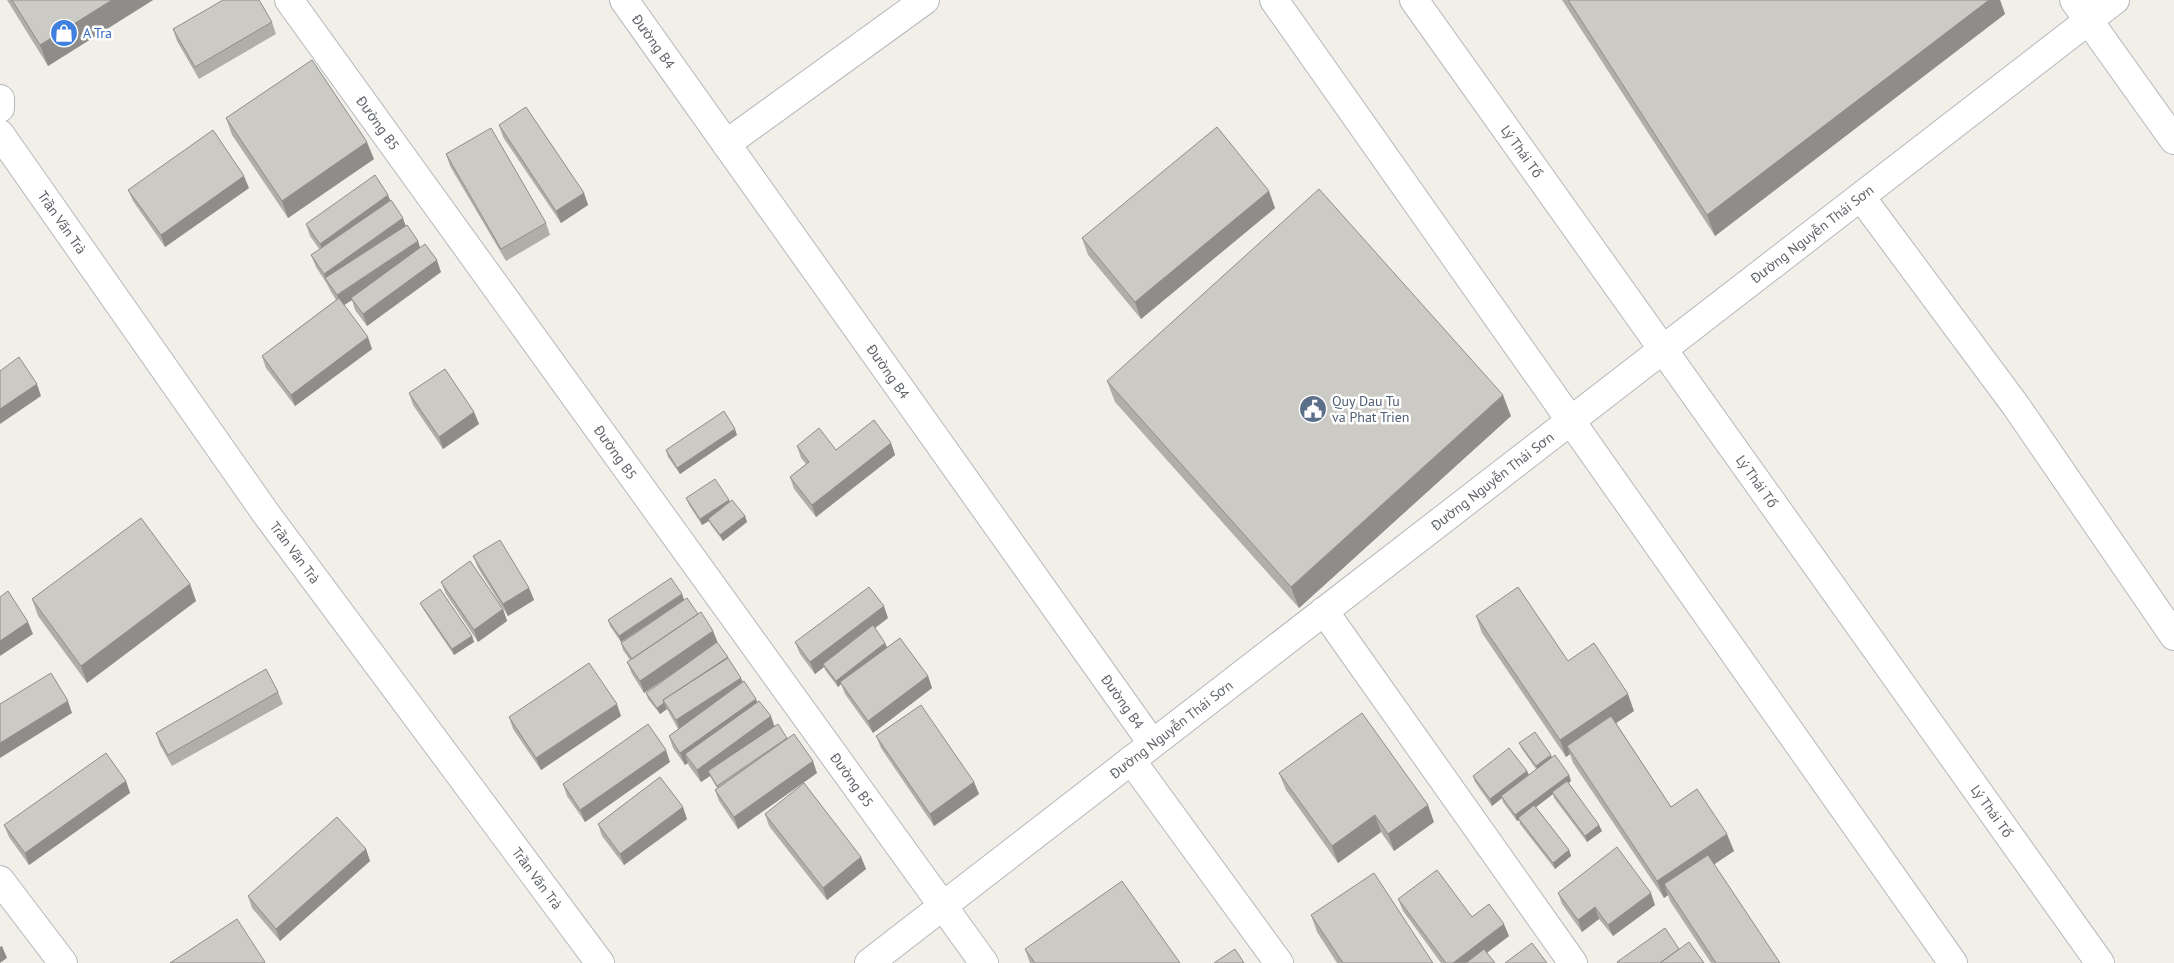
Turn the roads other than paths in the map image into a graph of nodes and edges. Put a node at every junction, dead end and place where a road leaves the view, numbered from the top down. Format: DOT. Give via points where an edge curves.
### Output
graph roads {
  1 [pos="289,0"];
  2 [pos="624,0"];
  3 [pos="925,0"];
  4 [pos="1274,0"];
  5 [pos="1414,0"];
  6 [pos="2115,0"];
  7 [pos="2081,10"];
  8 [pos="0,99"];
  9 [pos="0,108"];
  10 [pos="0,134"];
  11 [pos="2174,140"];
  12 [pos="726,144"];
  13 [pos="1861,197"];
  14 [pos="1663,350"];
  15 [pos="1570,421"];
  16 [pos="1324,611"];
  17 [pos="2174,636"];
  18 [pos="1152,743"];
  19 [pos="1131,760"];
  20 [pos="0,880"];
  21 [pos="943,905"];
  22 [pos="64,963"];
  23 [pos="600,963"];
  24 [pos="869,963"];
  25 [pos="984,963"];
  26 [pos="1279,963"];
  27 [pos="1573,963"];
  28 [pos="1953,963"];
  29 [pos="2100,963"];
  1 -- 21 [label="street, Đường B5"];
  2 -- 12 [label="street, Đường B4"];
  3 -- 12 [label="street"];
  4 -- 15 [label="street"];
  5 -- 14 [label="street, Lý Thái Tổ"];
  6 -- 7 [label="street, Đường Nguyễn Thái Sơn"];
  7 -- 11 [label="street"];
  7 -- 13 [label="street, Đường Nguyễn Thái Sơn"];
  8 -- 9 [label="street"];
  10 -- 23 [label="street, Trần Văn Trà" via="267,515"];
  12 -- 18 [label="street, Đường B4"];
  13 -- 14 [label="street, Đường Nguyễn Thái Sơn"];
  13 -- 17 [label="street" via="2016,406"];
  14 -- 15 [label="street, Đường Nguyễn Thái Sơn"];
  14 -- 29 [label="street, Lý Thái Tổ"];
  15 -- 16 [label="street, Đường Nguyễn Thái Sơn"];
  15 -- 28 [label="street"];
  16 -- 18 [label="street, Đường Nguyễn Thái Sơn"];
  16 -- 27 [label="street"];
  18 -- 19 [label="street, Đường Nguyễn Thái Sơn"];
  19 -- 21 [label="street, Đường Nguyễn Thái Sơn"];
  19 -- 26 [label="street"];
  20 -- 22 [label="street"];
  21 -- 24 [label="street, Đường Nguyễn Thái Sơn"];
  21 -- 25 [label="street, Đường B5"];
}
